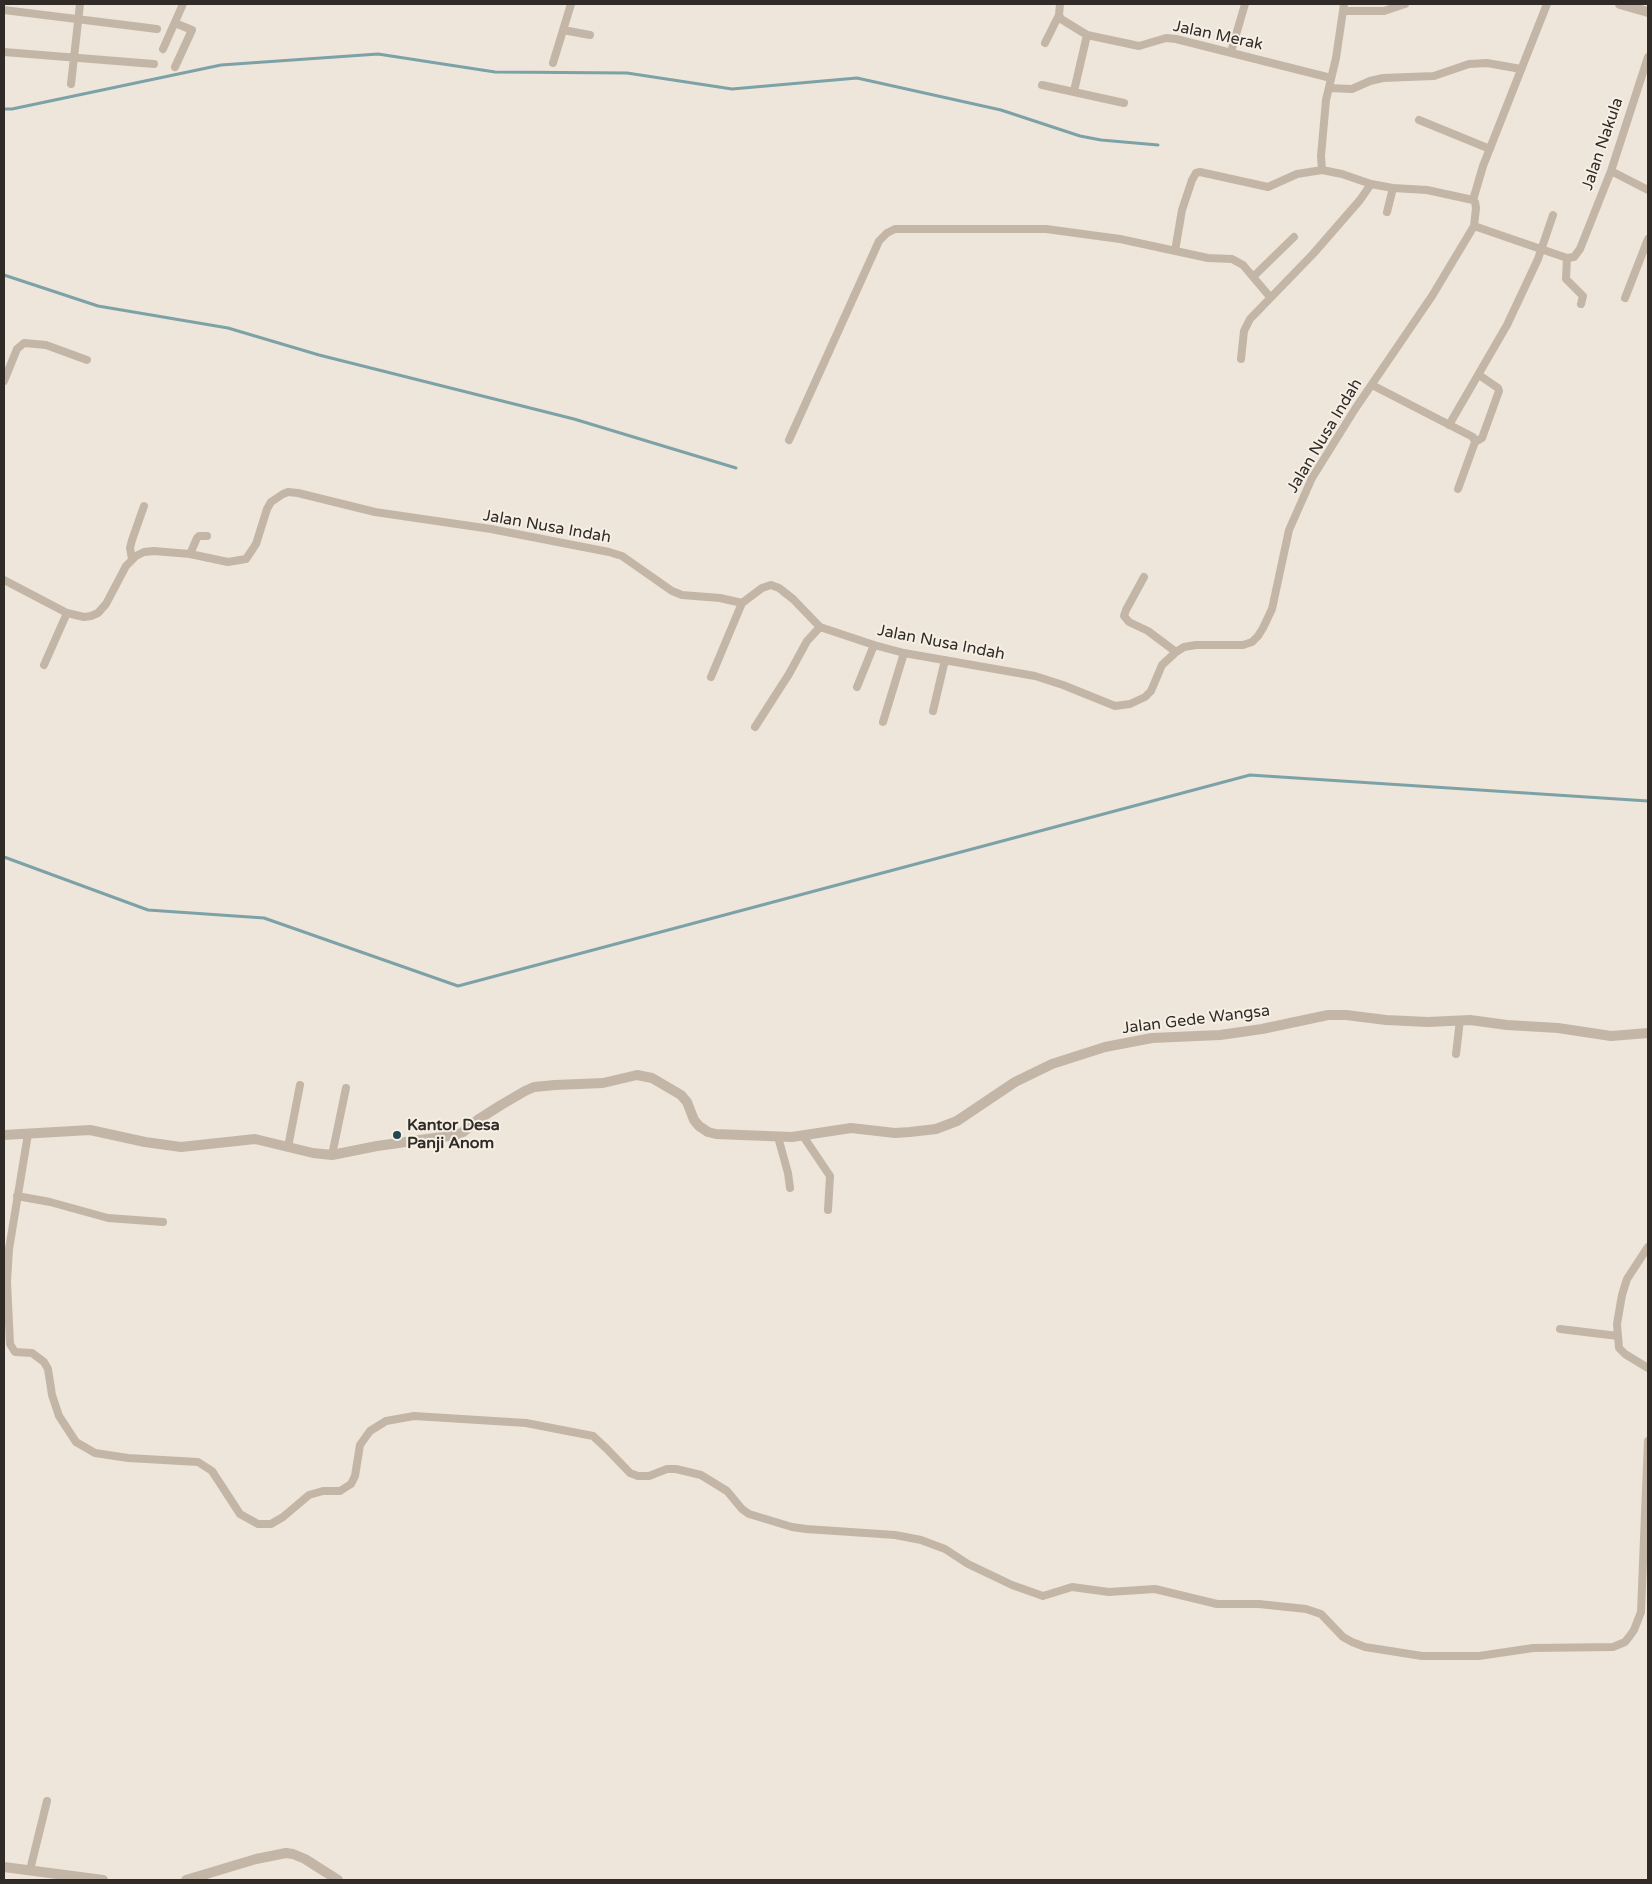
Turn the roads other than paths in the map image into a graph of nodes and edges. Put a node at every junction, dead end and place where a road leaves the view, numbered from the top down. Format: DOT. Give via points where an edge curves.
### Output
graph roads {
  1 [pos="80,4"];
  2 [pos="183,4"];
  3 [pos="571,4"];
  4 [pos="1060,4"];
  5 [pos="1245,4"];
  6 [pos="1405,4"];
  7 [pos="1547,4"];
  8 [pos="1620,4"];
  9 [pos="1344,7"];
  10 [pos="4,10"];
  11 [pos="1648,12"];
  12 [pos="1059,15"];
  13 [pos="78,20"];
  14 [pos="174,23"];
  15 [pos="157,29"];
  16 [pos="563,30"];
  17 [pos="590,35"];
  18 [pos="1087,35"];
  19 [pos="1045,43"];
  20 [pos="163,49"];
  21 [pos="4,52"];
  22 [pos="1231,52"];
  23 [pos="1648,57"];
  24 [pos="74,58"];
  25 [pos="552,63"];
  26 [pos="154,64"];
  27 [pos="175,67"];
  28 [pos="1521,69"];
  29 [pos="1331,78"];
  30 [pos="72,84"];
  31 [pos="1042,85"];
  32 [pos="1329,88"];
  33 [pos="1074,92"];
  34 [pos="1124,103"];
  35 [pos="1419,120"];
  36 [pos="1490,149"];
  37 [pos="1322,170"];
  38 [pos="1611,171"];
  39 [pos="1371,184"];
  40 [pos="1393,188"];
  41 [pos="1648,190"];
  42 [pos="1473,200"];
  43 [pos="1387,212"];
  44 [pos="1554,215"];
  45 [pos="1474,226"];
  46 [pos="1294,237"];
  47 [pos="1648,239"];
  48 [pos="1541,249"];
  49 [pos="1175,251"];
  50 [pos="1567,258"];
  51 [pos="1254,276"];
  52 [pos="1270,297"];
  53 [pos="1625,298"];
  54 [pos="1581,304"];
  55 [pos="1241,359"];
  56 [pos="87,360"];
  57 [pos="1478,375"];
  58 [pos="4,381"];
  59 [pos="1372,386"];
  60 [pos="1449,425"];
  61 [pos="789,440"];
  62 [pos="1475,442"];
  63 [pos="1458,489"];
  64 [pos="144,506"];
  65 [pos="208,536"];
  66 [pos="190,554"];
  67 [pos="132,559"];
  68 [pos="1144,578"];
  69 [pos="4,580"];
  70 [pos="742,603"];
  71 [pos="66,613"];
  72 [pos="820,627"];
  73 [pos="874,645"];
  74 [pos="904,652"];
  75 [pos="1176,652"];
  76 [pos="945,660"];
  77 [pos="44,665"];
  78 [pos="711,677"];
  79 [pos="857,687"];
  80 [pos="933,711"];
  81 [pos="883,722"];
  82 [pos="755,727"];
  83 [pos="1460,1020"];
  84 [pos="1648,1033"];
  85 [pos="1456,1054"];
  86 [pos="300,1085"];
  87 [pos="346,1088"];
  88 [pos="28,1134"];
  89 [pos="4,1135"];
  90 [pos="803,1136"];
  91 [pos="778,1138"];
  92 [pos="288,1147"];
  93 [pos="332,1155"];
  94 [pos="790,1188"];
  95 [pos="17,1196"];
  96 [pos="828,1210"];
  97 [pos="163,1222"];
  98 [pos="1648,1247"];
  99 [pos="1560,1329"];
  100 [pos="1618,1336"];
  101 [pos="1648,1368"];
  102 [pos="1648,1441"];
  103 [pos="1645,1612"];
  104 [pos="47,1801"];
  105 [pos="4,1867"];
  106 [pos="30,1870"];
  107 [pos="103,1880"];
  108 [pos="186,1880"];
  109 [pos="338,1880"];
  1 -- 13 [label="street"];
  2 -- 14 [label="street"];
  3 -- 16 [label="street"];
  4 -- 12 [label="street"];
  5 -- 22 [label="street"];
  6 -- 9 [label="street" via="1384,10"];
  7 -- 28 [label="street, Jalan Nusa Indah"];
  8 -- 11 [label="street"];
  9 -- 29 [label="street"];
  10 -- 13 [label="street"];
  12 -- 18 [label="street, Jalan Merak" via="1064,22"];
  12 -- 19 [label="street"];
  13 -- 15 [label="street"];
  13 -- 24 [label="street"];
  14 -- 20 [label="street"];
  14 -- 27 [label="street" via="192,30"];
  16 -- 17 [label="street"];
  16 -- 25 [label="street"];
  18 -- 22 [label="street, Jalan Merak" via="1138,46 1166,38 1176,39"];
  18 -- 33 [label="street"];
  21 -- 24 [label="street"];
  22 -- 29 [label="street, Jalan Merak"];
  23 -- 38 [label="street, Jalan Nakula"];
  24 -- 26 [label="street"];
  24 -- 30 [label="street"];
  28 -- 32 [label="street" via="1469,64 1434,76 1383,78 1352,89"];
  28 -- 36 [label="street, Jalan Nusa Indah"];
  29 -- 32 [label="street"];
  31 -- 33 [label="street"];
  32 -- 37 [label="street"];
  33 -- 34 [label="street"];
  35 -- 36 [label="street"];
  36 -- 42 [label="street, Jalan Nusa Indah"];
  37 -- 39 [label="street"];
  37 -- 49 [label="street" via="1297,174 1268,187 1196,173 1182,210"];
  38 -- 41 [label="street"];
  38 -- 50 [label="street, Jalan Nakula" via="1584,240 1577,253"];
  39 -- 40 [label="street"];
  39 -- 52 [label="street" via="1313,254"];
  40 -- 42 [label="street" via="1427,190"];
  40 -- 43 [label="street"];
  42 -- 45 [label="street, Jalan Nusa Indah" via="1476,208"];
  44 -- 48 [label="street"];
  45 -- 48 [label="street"];
  45 -- 59 [label="street, Jalan Nusa Indah"];
  46 -- 51 [label="street"];
  47 -- 53 [label="street"];
  48 -- 50 [label="street"];
  48 -- 57 [label="street" via="1507,325"];
  49 -- 51 [label="street" via="1232,259 1243,264"];
  49 -- 61 [label="street" via="1120,239 1046,229 895,229 879,241"];
  50 -- 54 [label="street" via="1566,279 1583,296"];
  51 -- 52 [label="street"];
  52 -- 55 [label="street" via="1246,324"];
  56 -- 58 [label="street" via="46,345 24,343 18,349"];
  57 -- 60 [label="street"];
  57 -- 62 [label="street" via="1500,391 1482,438"];
  59 -- 60 [label="street"];
  59 -- 75 [label="street, Jalan Nusa Indah" via="1312,478 1299,505 1289,530 1272,609 1258,636 1243,645 1196,645"];
  60 -- 62 [label="street" via="1473,437"];
  62 -- 63 [label="street"];
  64 -- 67 [label="street" via="130,548"];
  65 -- 66 [label="street" via="199,536"];
  66 -- 67 [label="street, Jalan Nusa Indah" via="154,551"];
  66 -- 70 [label="street, Jalan Nusa Indah" via="228,562 246,559 256,544 271,502 283,494 298,493 375,512 491,529 609,552 634,563 672,591"];
  67 -- 71 [label="street" via="98,613 84,617"];
  68 -- 75 [label="street" via="1124,616"];
  69 -- 71 [label="street"];
  70 -- 72 [label="street, Jalan Nusa Indah" via="771,585 793,599"];
  70 -- 78 [label="street"];
  71 -- 77 [label="street"];
  72 -- 73 [label="street, Jalan Nusa Indah"];
  72 -- 82 [label="street" via="807,641"];
  73 -- 74 [label="street, Jalan Nusa Indah"];
  73 -- 79 [label="street"];
  74 -- 76 [label="street, Jalan Nusa Indah"];
  74 -- 81 [label="street"];
  75 -- 76 [label="street, Jalan Nusa Indah" via="1162,665 1145,697 1115,706 1035,676"];
  76 -- 80 [label="street"];
  83 -- 84 [label="street, Jalan Gede Wangsa" via="1611,1036"];
  83 -- 85 [label="street"];
  83 -- 90 [label="street, Jalan Gede Wangsa" via="1428,1022 1328,1015 1220,1035 1166,1036 1124,1042 1028,1075 965,1117 936,1129 895,1133 851,1128"];
  86 -- 92 [label="street"];
  87 -- 93 [label="street"];
  88 -- 89 [label="street, Jalan Gede Wangsa"];
  88 -- 92 [label="street, Jalan Gede Wangsa" via="90,1130 173,1146 203,1146 255,1139"];
  88 -- 95 [label="street"];
  90 -- 91 [label="street, Jalan Gede Wangsa"];
  90 -- 96 [label="street" via="830,1176"];
  91 -- 93 [label="street, Jalan Gede Wangsa" via="723,1136 708,1132 694,1120 681,1094 652,1078 637,1075 603,1084 555,1084 534,1088 456,1135"];
  91 -- 94 [label="street"];
  92 -- 93 [label="street, Jalan Gede Wangsa"];
  95 -- 97 [label="street" via="101,1217"];
  95 -- 103 [label="street" via="7,1282 10,1344 15,1352 32,1353 44,1362 59,1416 76,1442 95,1453 198,1462 212,1471 240,1514 258,1524 271,1524 309,1495 340,1491 351,1484 360,1445 370,1431 386,1421 414,1416 526,1423 592,1436 630,1473 638,1476 667,1470 685,1470 701,1475 720,1486 749,1514 792,1527 921,1540 945,1549 1012,1585 1043,1596 1072,1587 1108,1592 1155,1589 1217,1604 1306,1609 1321,1614 1352,1642 1388,1652 1422,1656 1479,1656 1554,1646 1613,1647 1630,1637"];
  98 -- 100 [label="street" via="1624,1286"];
  99 -- 100 [label="street"];
  100 -- 101 [label="street" via="1619,1348"];
  102 -- 103 [label="street"];
  104 -- 106 [label="street"];
  105 -- 106 [label="street"];
  106 -- 107 [label="street"];
  108 -- 109 [label="street" via="286,1853 305,1859"];
}
